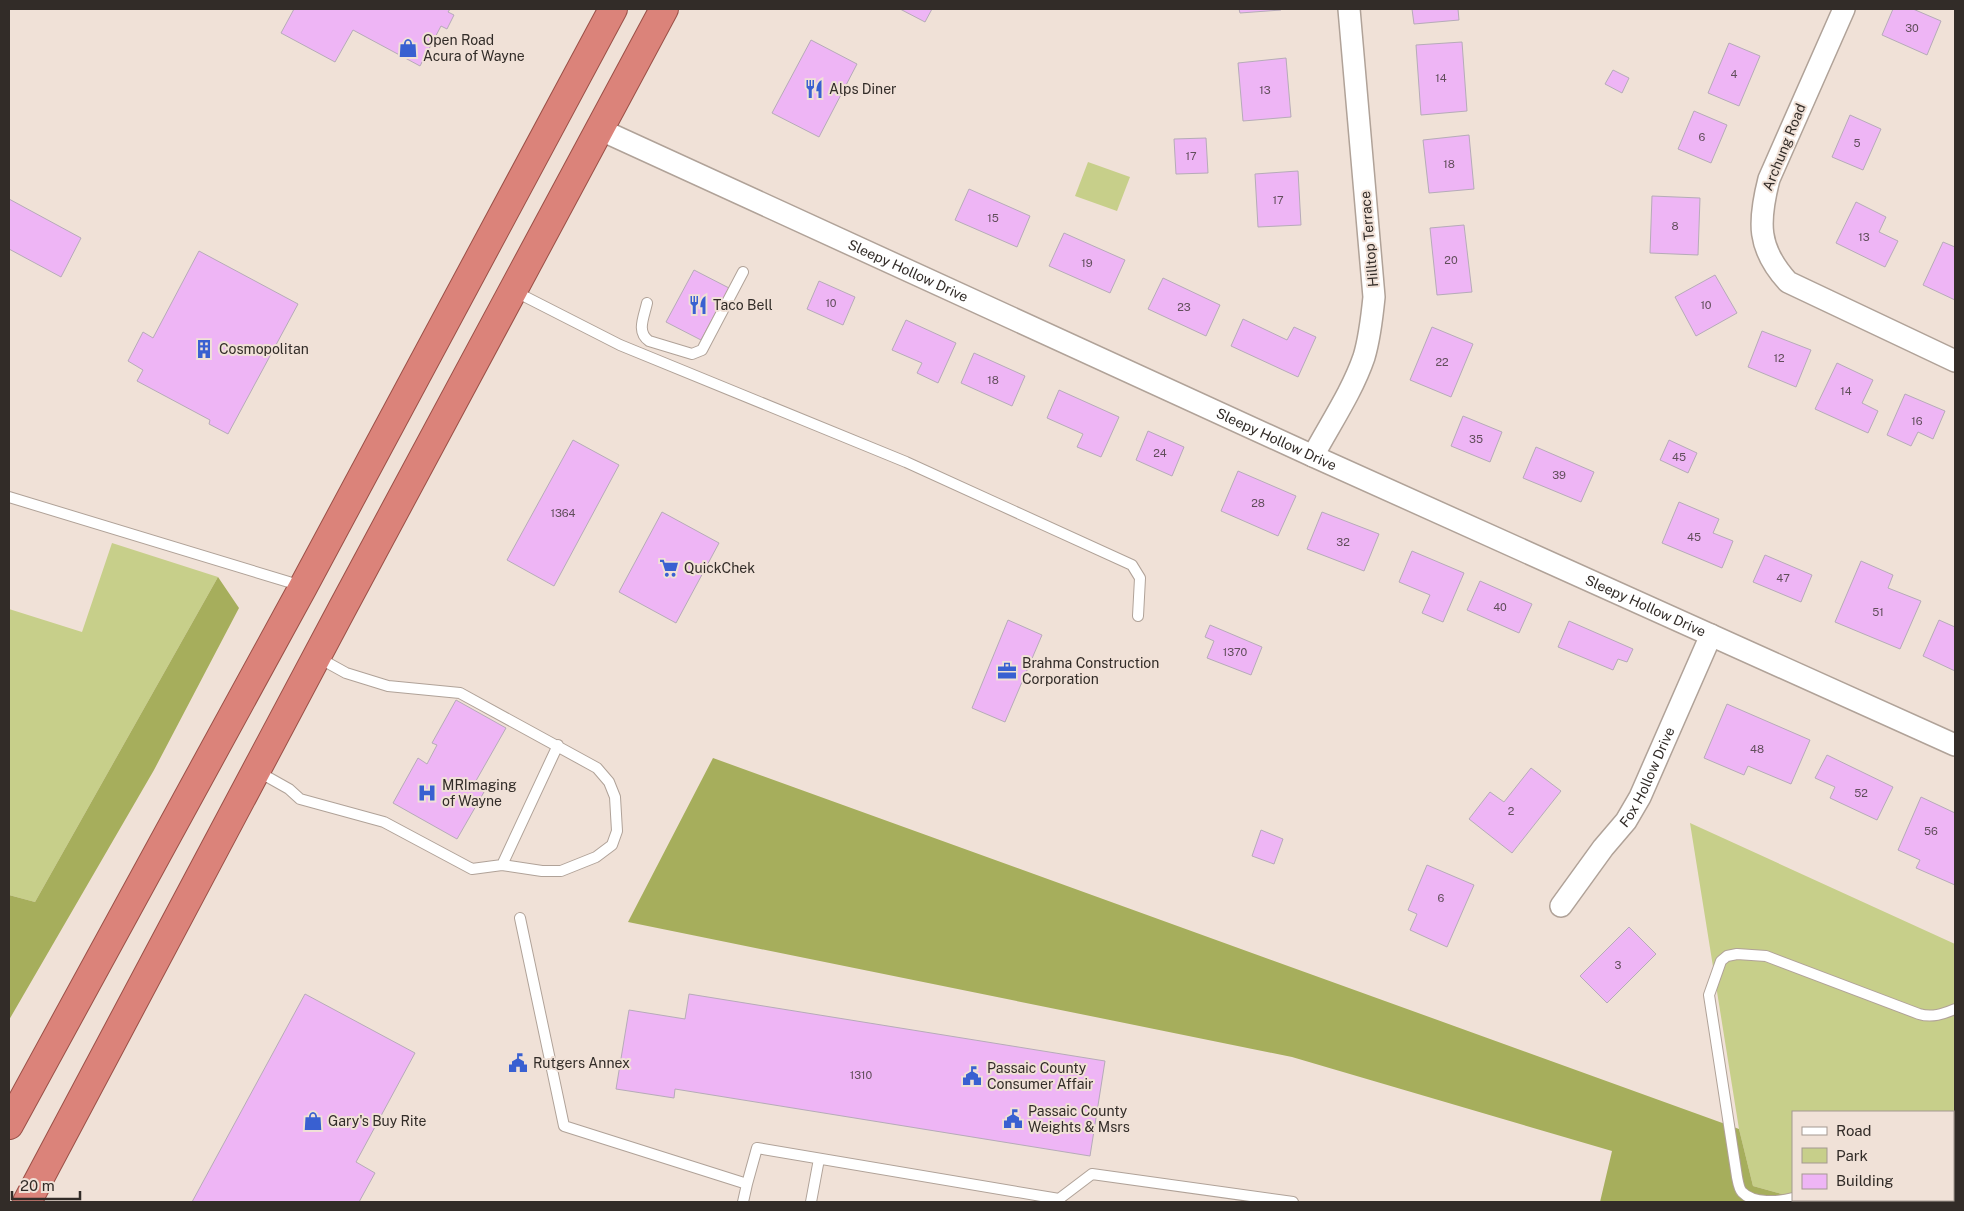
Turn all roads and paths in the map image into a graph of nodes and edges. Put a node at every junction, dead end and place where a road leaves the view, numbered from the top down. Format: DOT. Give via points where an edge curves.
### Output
graph roads {
  1 [pos="613,9"];
  2 [pos="664,9"];
  3 [pos="1350,9"];
  4 [pos="1844,9"];
  5 [pos="599,129"];
  6 [pos="743,272"];
  7 [pos="513,291"];
  8 [pos="648,303"];
  9 [pos="1955,361"];
  10 [pos="1313,456"];
  11 [pos="9,497"];
  12 [pos="303,587"];
  13 [pos="1138,616"];
  14 [pos="1711,635"];
  15 [pos="316,656"];
  16 [pos="558,745"];
  17 [pos="1955,745"];
  18 [pos="256,770"];
  19 [pos="502,865"];
  20 [pos="1561,906"];
  21 [pos="520,918"];
  22 [pos="1955,1009"];
  23 [pos="9,1125"];
  24 [pos="819,1159"];
  25 [pos="747,1184"];
  26 [pos="1792,1198"];
  27 [pos="1058,1201"];
  28 [pos="27,1202"];
  29 [pos="743,1202"];
  30 [pos="811,1202"];
  31 [pos="1293,1202"];
  1 -- 12 [label="highway"];
  2 -- 5 [label="highway"];
  3 -- 10 [label="street, Hilltop Terrace" via="1374,297 1363,358"];
  4 -- 9 [label="street, Archung Road" via="1769,179 1763,203 1762,227 1766,249 1788,282"];
  5 -- 7 [label="highway"];
  5 -- 10 [label="street, Sleepy Hollow Drive"];
  6 -- 8 [label="lane" via="702,350 697,353 649,342 643,337 641,331"];
  7 -- 13 [label="lane" via="620,346 906,462 1132,565 1140,578"];
  7 -- 15 [label="highway"];
  10 -- 14 [label="street, Sleepy Hollow Drive"];
  11 -- 12 [label="lane"];
  12 -- 23 [label="highway"];
  14 -- 17 [label="street, Sleepy Hollow Drive"];
  14 -- 20 [label="street, Fox Hollow Drive" via="1640,797 1626,821"];
  15 -- 16 [label="lane" via="346,673 388,686 460,693"];
  15 -- 18 [label="highway"];
  16 -- 19 [label="lane"];
  16 -- 19 [label="lane" via="597,768 609,782 615,797 617,831 612,845 596,857 561,871"];
  18 -- 19 [label="lane" via="300,798 384,822 472,869"];
  18 -- 28 [label="highway"];
  21 -- 25 [label="lane" via="564,1126"];
  22 -- 26 [label="lane" via="1939,1015 1919,1014 1766,956 1736,954 1721,961 1709,995 1741,1192 1748,1197 1765,1200"];
  24 -- 25 [label="lane" via="756,1148"];
  24 -- 27 [label="lane"];
  24 -- 30 [label="lane"];
  25 -- 29 [label="lane"];
  27 -- 31 [label="lane" via="1092,1174"];
}
